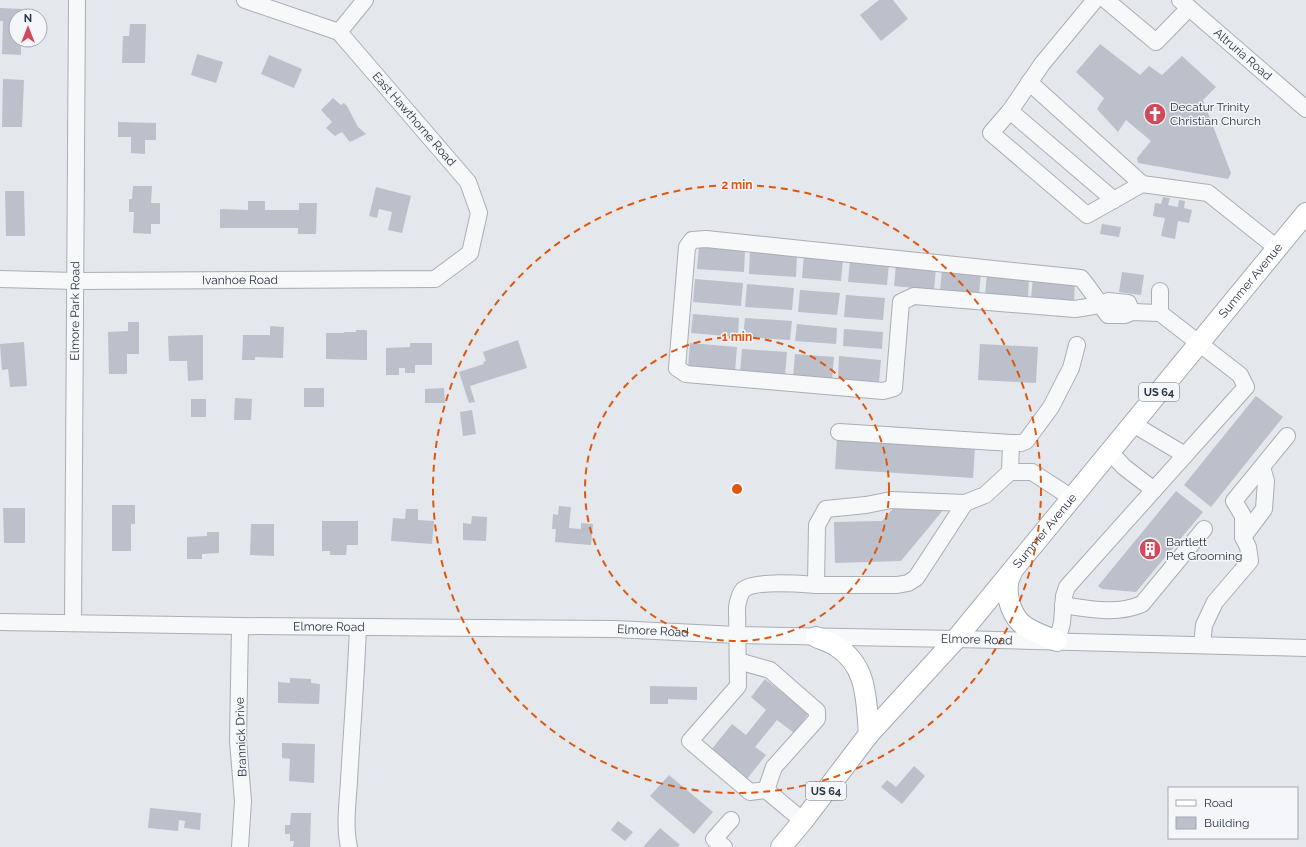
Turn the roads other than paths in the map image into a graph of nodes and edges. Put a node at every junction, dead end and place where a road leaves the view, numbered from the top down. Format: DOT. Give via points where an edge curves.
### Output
graph roads {
  1 [pos="77,0"];
  2 [pos="245,0"];
  3 [pos="365,0"];
  4 [pos="1095,0"];
  5 [pos="1106,0"];
  6 [pos="1185,4"];
  7 [pos="339,32"];
  8 [pos="1029,82"];
  9 [pos="1306,109"];
  10 [pos="1010,111"];
  11 [pos="1142,184"];
  12 [pos="1114,200"];
  13 [pos="1306,213"];
  14 [pos="1277,248"];
  15 [pos="470,252"];
  16 [pos="0,279"];
  17 [pos="76,281"];
  18 [pos="1160,291"];
  19 [pos="1100,305"];
  20 [pos="1160,313"];
  21 [pos="1077,344"];
  22 [pos="1199,344"];
  23 [pos="1133,424"];
  24 [pos="839,432"];
  25 [pos="1287,436"];
  26 [pos="1011,443"];
  27 [pos="1110,452"];
  28 [pos="1184,455"];
  29 [pos="1262,467"];
  30 [pos="1010,472"];
  31 [pos="1154,490"];
  32 [pos="1072,498"];
  33 [pos="965,503"];
  34 [pos="1204,529"];
  35 [pos="1244,537"];
  36 [pos="1012,572"];
  37 [pos="816,585"];
  38 [pos="1063,605"];
  39 [pos="0,622"];
  40 [pos="73,622"];
  41 [pos="240,626"];
  42 [pos="358,627"];
  43 [pos="737,635"];
  44 [pos="816,637"];
  45 [pos="956,639"];
  46 [pos="1057,641"];
  47 [pos="1202,645"];
  48 [pos="1306,648"];
  49 [pos="738,661"];
  50 [pos="870,734"];
  51 [pos="766,790"];
  52 [pos="731,820"];
  53 [pos="803,821"];
  54 [pos="240,847"];
  55 [pos="349,847"];
  56 [pos="724,847"];
  57 [pos="781,847"];
  1 -- 17 [label="street, Elmore Park Road"];
  2 -- 7 [label="street"];
  3 -- 7 [label="street"];
  4 -- 8 [label="street"];
  5 -- 6 [label="street" via="1156,42"];
  6 -- 9 [label="street, Altruria Road"];
  7 -- 15 [label="street, East Hawthorne Road" via="468,182 479,213"];
  8 -- 10 [label="street"];
  8 -- 11 [label="street"];
  10 -- 12 [label="street"];
  10 -- 12 [label="street" via="991,133 1088,215"];
  11 -- 12 [label="street"];
  11 -- 14 [label="street" via="1208,193"];
  13 -- 14 [label="main road, Summer Avenue / US 64"];
  14 -- 22 [label="main road, Summer Avenue / US 64"];
  15 -- 17 [label="street, Ivanhoe Road" via="435,279"];
  16 -- 17 [label="street, Ivanhoe Road"];
  17 -- 40 [label="street, Elmore Park Road"];
  18 -- 20 [label="street"];
  19 -- 19 [label="street" via="1075,310 914,296 900,302 894,388 883,391 686,374 678,368 687,247 692,240 706,239 1081,278"];
  19 -- 20 [label="street" via="1108,315 1125,315 1132,312"];
  20 -- 22 [label="street"];
  21 -- 26 [label="street" via="1070,368 1051,407 1026,441"];
  22 -- 23 [label="main road, Summer Avenue / US 64"];
  22 -- 28 [label="street" via="1240,375 1246,387"];
  23 -- 27 [label="main road, Summer Avenue / US 64"];
  23 -- 28 [label="street"];
  24 -- 26 [label="street"];
  25 -- 29 [label="street"];
  26 -- 30 [label="street"];
  27 -- 31 [label="street" via="1124,467"];
  27 -- 32 [label="main road, Summer Avenue / US 64"];
  28 -- 31 [label="street"];
  29 -- 35 [label="street" via="1266,481 1264,509"];
  29 -- 35 [label="street" via="1234,501 1243,516"];
  30 -- 32 [label="street" via="1032,472"];
  30 -- 33 [label="street" via="985,495"];
  31 -- 38 [label="street" via="1066,587"];
  32 -- 36 [label="main road, Summer Avenue / US 64"];
  33 -- 37 [label="street" via="916,578 908,583"];
  33 -- 37 [label="street" via="891,500 826,509 817,525"];
  34 -- 38 [label="street" via="1142,604 1131,608 1102,610"];
  35 -- 47 [label="street" via="1250,561 1215,602 1204,625"];
  36 -- 45 [label="main road, Summer Avenue / US 64"];
  36 -- 46 [label="main road" via="1008,594 1016,618 1026,627"];
  37 -- 43 [label="street" via="757,584 745,589 740,595 737,607"];
  38 -- 46 [label="street"];
  39 -- 40 [label="street, Elmore Road"];
  40 -- 41 [label="street, Elmore Road"];
  41 -- 42 [label="street, Elmore Road"];
  41 -- 54 [label="street, Brannick Drive" via="238,741 243,801"];
  42 -- 43 [label="street, Elmore Road" via="615,629"];
  42 -- 55 [label="street" via="347,823"];
  43 -- 44 [label="street, Elmore Road"];
  43 -- 49 [label="street"];
  44 -- 45 [label="street, Elmore Road"];
  44 -- 50 [label="main road" via="846,654 860,672 866,693"];
  45 -- 46 [label="street, Elmore Road"];
  45 -- 50 [label="main road, Summer Avenue / US 64"];
  46 -- 47 [label="street, Elmore Road"];
  47 -- 48 [label="street, Elmore Road"];
  49 -- 51 [label="street" via="770,670 817,711 817,719 774,766"];
  49 -- 51 [label="street" via="738,686 690,740 750,792"];
  50 -- 53 [label="main road, Summer Avenue / US 64"];
  51 -- 53 [label="street"];
  52 -- 56 [label="street" via="714,839"];
  53 -- 57 [label="main road, Summer Avenue / US 64"];
}
